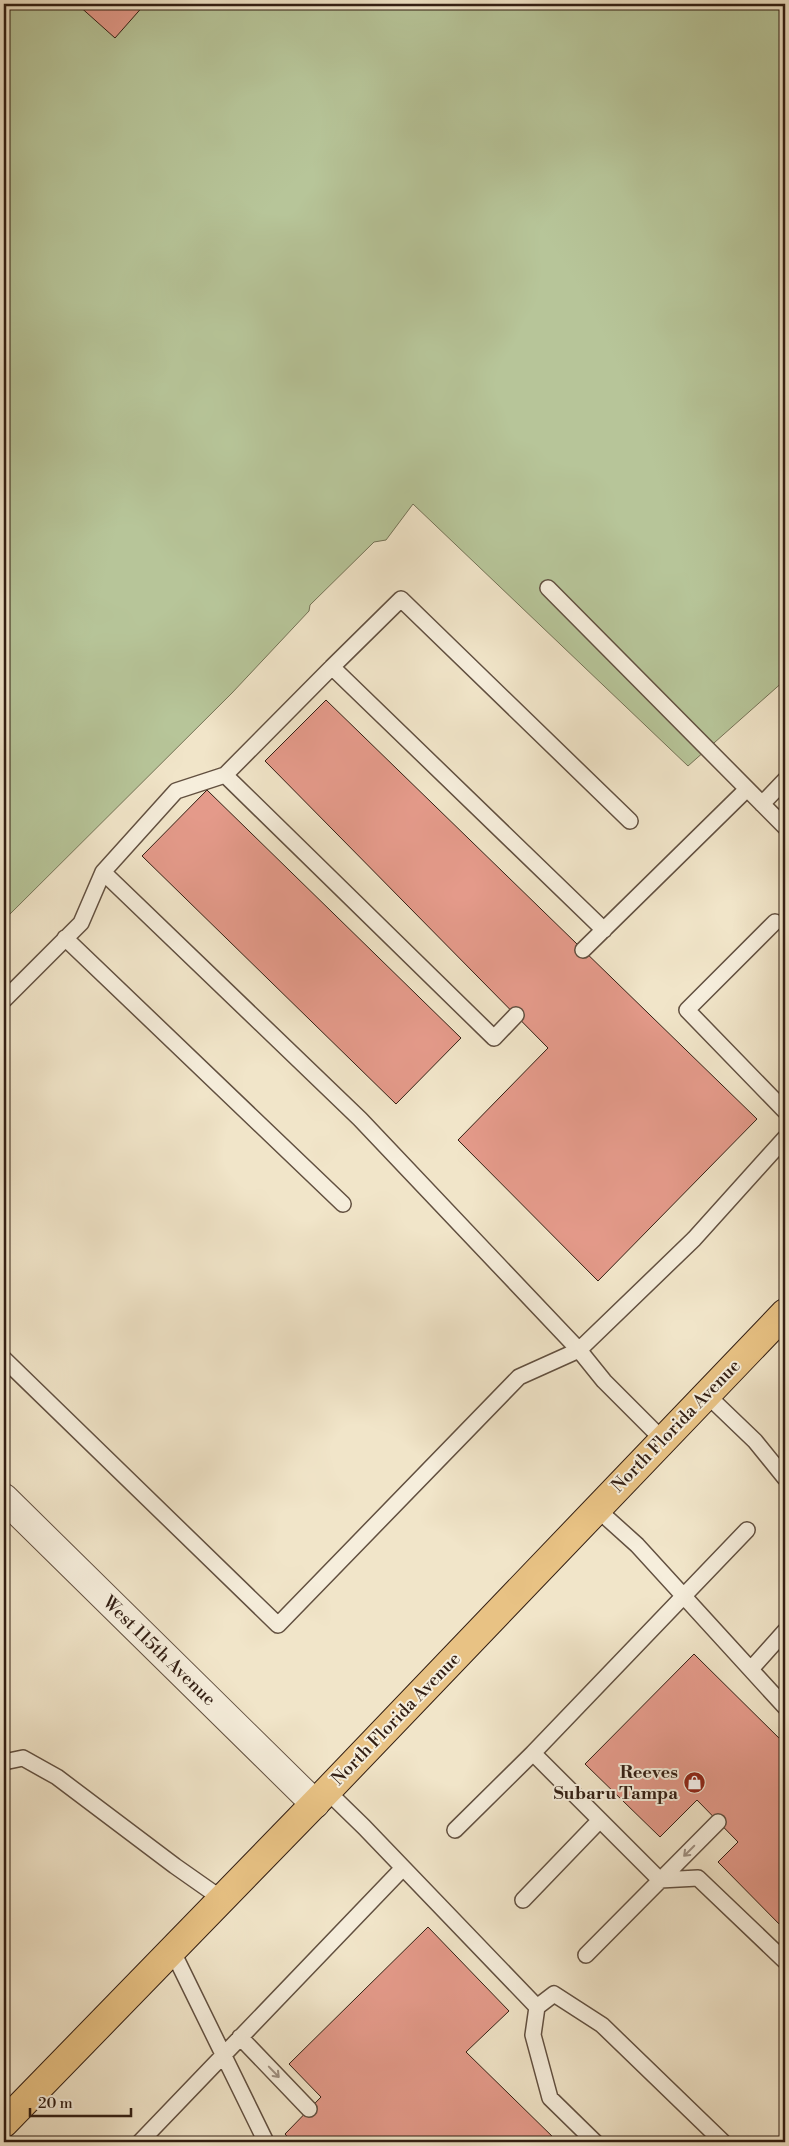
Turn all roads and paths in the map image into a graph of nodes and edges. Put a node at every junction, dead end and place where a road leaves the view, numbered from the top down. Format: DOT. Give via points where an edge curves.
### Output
graph roads {
  1 [pos="548,588"];
  2 [pos="332,667"];
  3 [pos="225,775"];
  4 [pos="785,780"];
  5 [pos="747,789"];
  6 [pos="762,804"];
  7 [pos="630,821"];
  8 [pos="785,827"];
  9 [pos="103,872"];
  10 [pos="775,922"];
  11 [pos="604,930"];
  12 [pos="65,938"];
  13 [pos="583,950"];
  14 [pos="4,1000"];
  15 [pos="516,1016"];
  16 [pos="785,1111"];
  17 [pos="785,1138"];
  18 [pos="343,1204"];
  19 [pos="785,1313"];
  20 [pos="579,1350"];
  21 [pos="4,1359"];
  22 [pos="706,1394"];
  23 [pos="662,1440"];
  24 [pos="785,1478"];
  25 [pos="4,1498"];
  26 [pos="597,1509"];
  27 [pos="747,1530"];
  28 [pos="684,1597"];
  29 [pos="785,1631"];
  30 [pos="751,1669"];
  31 [pos="785,1707"];
  32 [pos="533,1753"];
  33 [pos="4,1762"];
  34 [pos="321,1797"];
  35 [pos="600,1820"];
  36 [pos="718,1822"];
  37 [pos="454,1830"];
  38 [pos="404,1868"];
  39 [pos="660,1880"];
  40 [pos="222,1899"];
  41 [pos="523,1900"];
  42 [pos="172,1950"];
  43 [pos="586,1955"];
  44 [pos="785,1962"];
  45 [pos="537,2007"];
  46 [pos="240,2037"];
  47 [pos="223,2054"];
  48 [pos="309,2109"];
  49 [pos="4,2123"];
  50 [pos="140,2142"];
  51 [pos="266,2142"];
  52 [pos="596,2142"];
  53 [pos="723,2142"];
  1 -- 5 [label="lane"];
  2 -- 3 [label="lane"];
  2 -- 7 [label="lane" via="401,599"];
  2 -- 11 [label="lane"];
  3 -- 9 [label="lane" via="176,791"];
  3 -- 15 [label="lane" via="494,1038"];
  4 -- 6 [label="lane"];
  5 -- 6 [label="lane"];
  5 -- 11 [label="lane"];
  6 -- 8 [label="lane"];
  9 -- 12 [label="lane" via="81,923"];
  9 -- 20 [label="lane" via="360,1119"];
  10 -- 16 [label="lane" via="687,1010"];
  11 -- 13 [label="lane"];
  12 -- 14 [label="lane"];
  12 -- 18 [label="lane"];
  17 -- 20 [label="lane" via="694,1239"];
  19 -- 22 [label="main road, North Florida Avenue"];
  20 -- 21 [label="lane" via="519,1378 278,1625"];
  20 -- 23 [label="lane" via="604,1381"];
  22 -- 23 [label="main road, North Florida Avenue"];
  22 -- 24 [label="lane" via="755,1441"];
  23 -- 26 [label="main road, North Florida Avenue"];
  25 -- 34 [label="street, West 115th Avenue"];
  26 -- 28 [label="lane"];
  26 -- 34 [label="main road, North Florida Avenue"];
  27 -- 28 [label="lane"];
  28 -- 30 [label="lane"];
  28 -- 32 [label="lane"];
  29 -- 30 [label="lane"];
  30 -- 31 [label="lane"];
  32 -- 35 [label="lane"];
  32 -- 37 [label="lane"];
  33 -- 40 [label="lane" via="23,1758 57,1776"];
  34 -- 38 [label="lane"];
  34 -- 40 [label="main road, North Florida Avenue"];
  35 -- 39 [label="lane"];
  35 -- 41 [label="lane"];
  36 -- 39 [label="lane, one-way"];
  38 -- 45 [label="lane"];
  38 -- 46 [label="lane"];
  39 -- 43 [label="lane"];
  39 -- 44 [label="lane" via="698,1878"];
  40 -- 42 [label="main road, North Florida Avenue"];
  42 -- 47 [label="lane"];
  42 -- 49 [label="main road, North Florida Avenue"];
  45 -- 52 [label="lane" via="533,2035 550,2098"];
  45 -- 53 [label="lane" via="554,1994 602,2025"];
  46 -- 47 [label="lane"];
  46 -- 48 [label="lane, one-way"];
  47 -- 50 [label="lane"];
  47 -- 51 [label="lane"];
}
